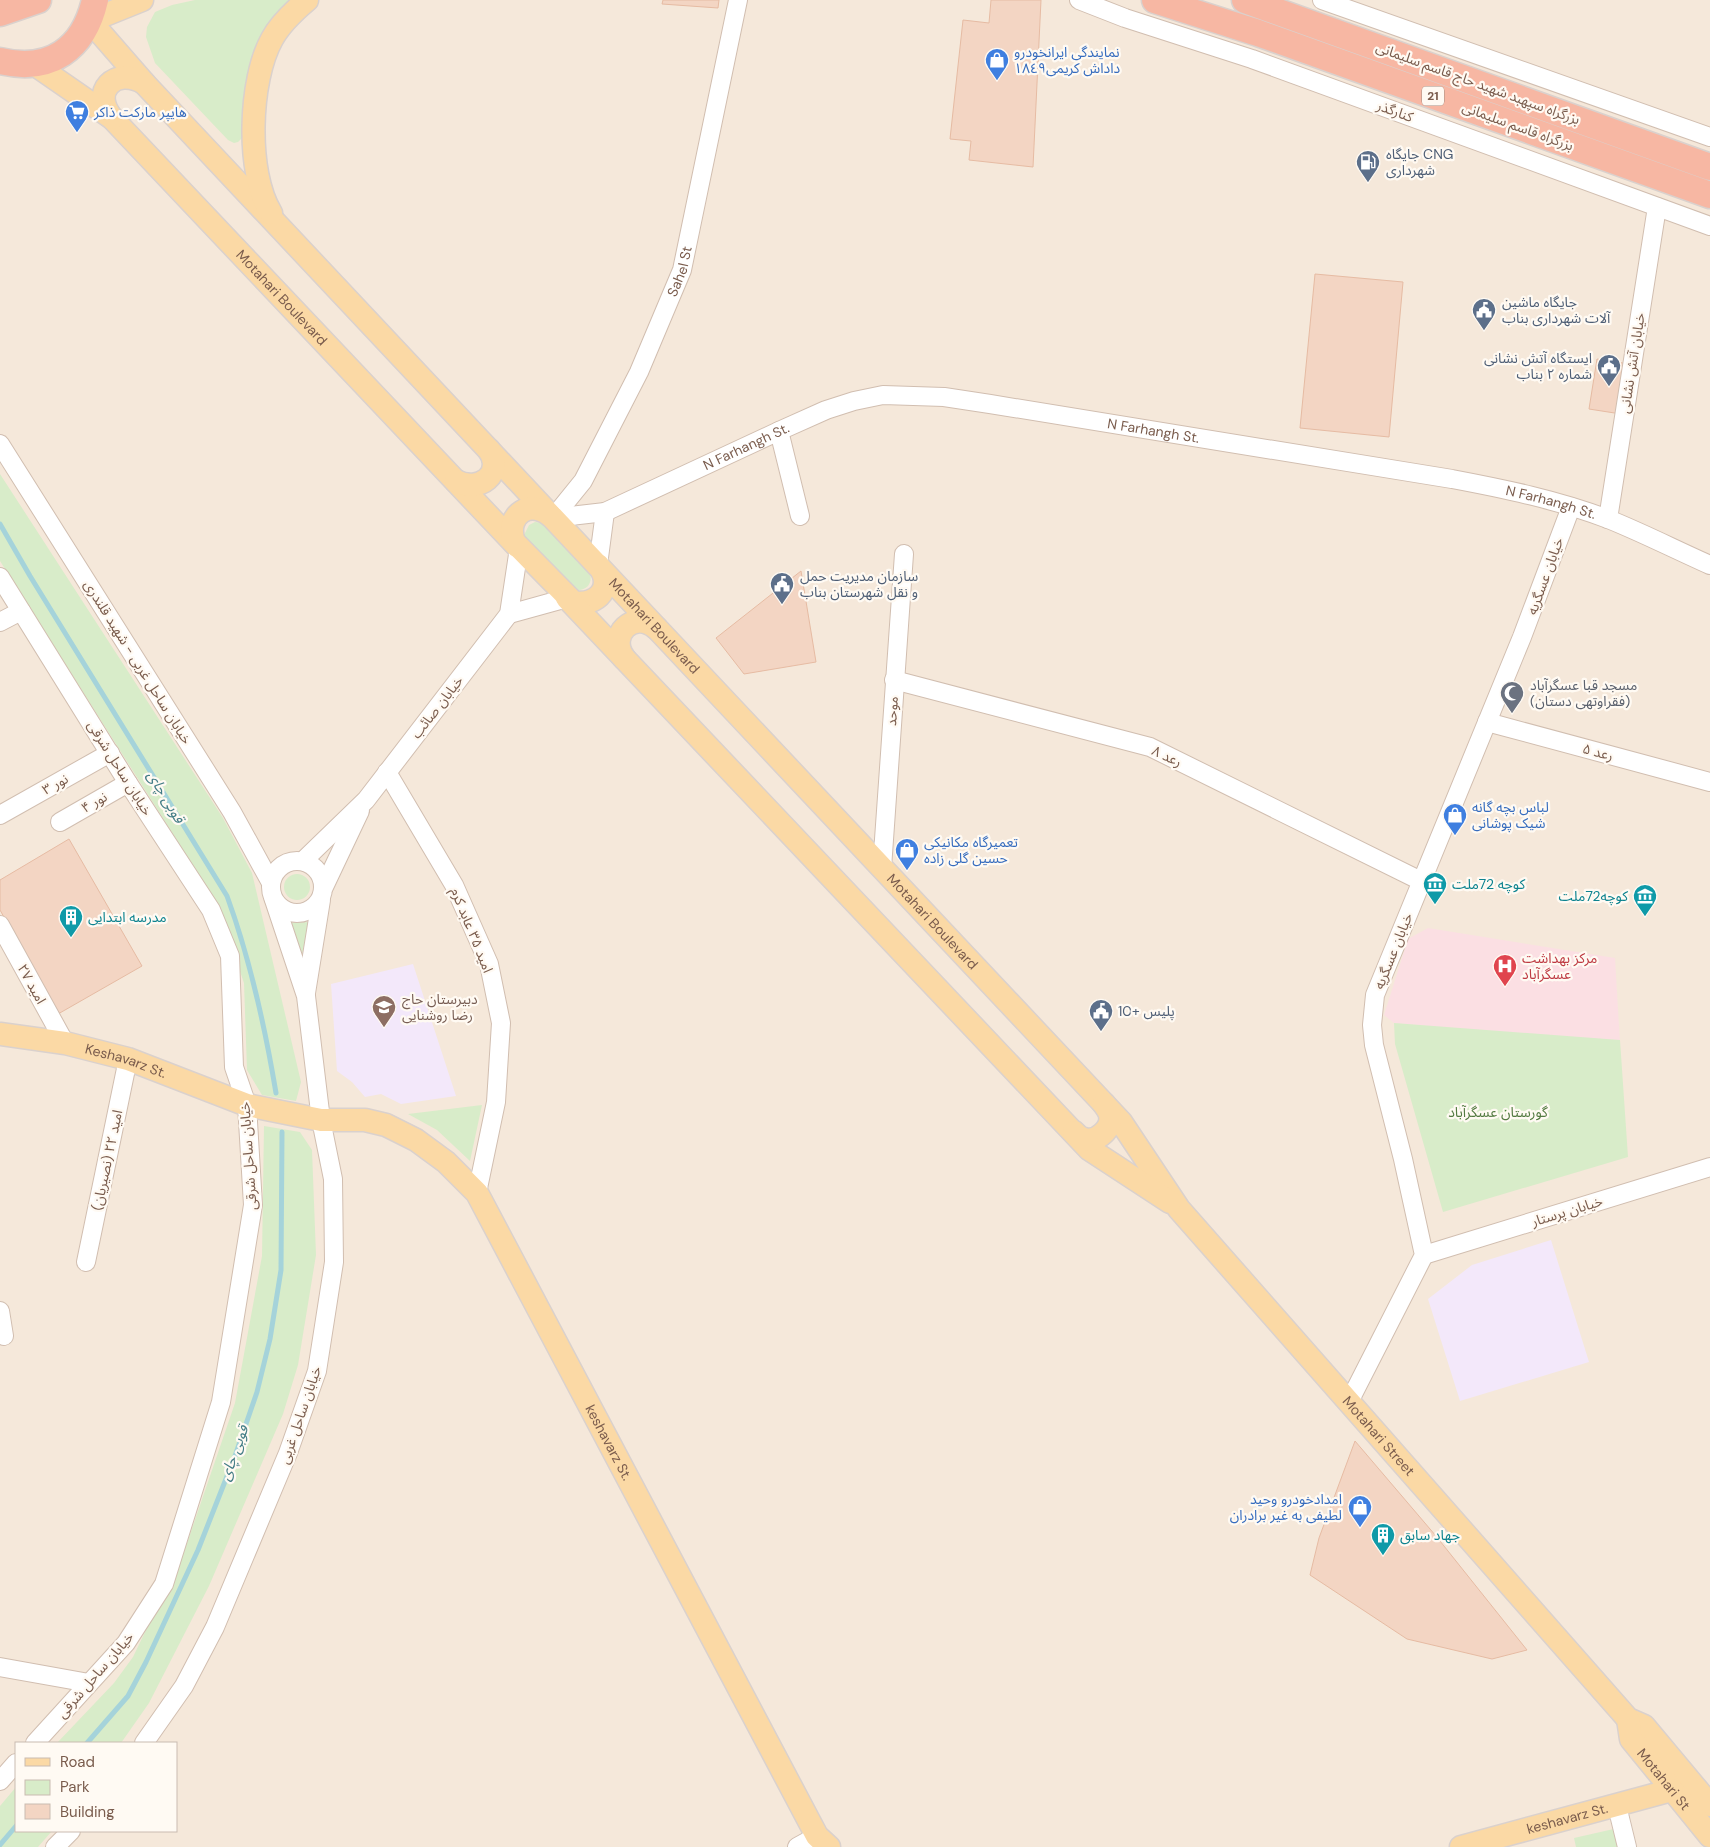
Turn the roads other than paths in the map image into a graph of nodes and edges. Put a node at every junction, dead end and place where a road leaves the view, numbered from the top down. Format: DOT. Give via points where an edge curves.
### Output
graph roads {
  1 [pos="38,0"];
  2 [pos="142,0"];
  3 [pos="308,0"];
  4 [pos="738,0"];
  5 [pos="1079,0"];
  6 [pos="1156,0"];
  7 [pos="1245,0"];
  8 [pos="1322,0"];
  9 [pos="93,10"];
  10 [pos="0,13"];
  11 [pos="0,61"];
  12 [pos="34,64"];
  13 [pos="144,84"];
  14 [pos="112,118"];
  15 [pos="1710,137"];
  16 [pos="1710,167"];
  17 [pos="1710,195"];
  18 [pos="1657,207"];
  19 [pos="1710,226"];
  20 [pos="280,229"];
  21 [pos="778,431"];
  22 [pos="0,444"];
  23 [pos="489,450"];
  24 [pos="456,482"];
  25 [pos="1571,507"];
  26 [pos="605,512"];
  27 [pos="800,516"];
  28 [pos="553,518"];
  29 [pos="1608,519"];
  30 [pos="518,548"];
  31 [pos="904,554"];
  32 [pos="598,565"];
  33 [pos="1710,565"];
  34 [pos="0,577"];
  35 [pos="567,598"];
  36 [pos="22,611"];
  37 [pos="509,614"];
  38 [pos="0,622"];
  39 [pos="656,628"];
  40 [pos="624,658"];
  41 [pos="894,680"];
  42 [pos="1487,722"];
  43 [pos="110,753"];
  44 [pos="387,772"];
  45 [pos="1710,782"];
  46 [pos="128,783"];
  47 [pos="366,800"];
  48 [pos="0,815"];
  49 [pos="60,822"];
  50 [pos="303,861"];
  51 [pos="882,868"];
  52 [pos="1421,881"];
  53 [pos="272,891"];
  54 [pos="322,893"];
  55 [pos="0,925"];
  56 [pos="306,996"];
  57 [pos="0,1034"];
  58 [pos="65,1043"];
  59 [pos="128,1059"];
  60 [pos="1104,1104"];
  61 [pos="247,1105"];
  62 [pos="321,1120"];
  63 [pos="1074,1132"];
  64 [pos="1710,1167"];
  65 [pos="477,1193"];
  66 [pos="1179,1208"];
  67 [pos="1424,1255"];
  68 [pos="86,1262"];
  69 [pos="0,1311"];
  70 [pos="4,1336"];
  71 [pos="1349,1402"];
  72 [pos="0,1667"];
  73 [pos="89,1683"];
  74 [pos="1628,1720"];
  75 [pos="35,1742"];
  76 [pos="145,1742"];
  77 [pos="15,1764"];
  78 [pos="0,1781"];
  79 [pos="1672,1790"];
  80 [pos="1710,1805"];
  81 [pos="1617,1806"];
  82 [pos="69,1832"];
  83 [pos="1710,1836"];
  84 [pos="823,1842"];
  85 [pos="55,1847"];
  86 [pos="797,1847"];
  87 [pos="1461,1847"];
  88 [pos="1627,1847"];
  1 -- 10 [label="highway"];
  2 -- 9 [label="main road"];
  3 -- 20 [label="main road" via="285,21 271,40 260,69 254,102 254,149 260,184 265,204"];
  4 -- 28 [label="street, Sahel St" via="682,270 639,372 583,481"];
  5 -- 18 [label="street, کنارگذر"];
  6 -- 17 [label="highway, بزرگراه قاسم سلیمانی / 21" via="1258,32"];
  7 -- 16 [label="highway, بزرگراه سپهبد شهید حاج قاسم سلیمانی / 21"];
  8 -- 15 [label="street"];
  9 -- 12 [label="highway" via="83,34 73,45 61,54"];
  9 -- 13 [label="main road"];
  11 -- 12 [label="highway"];
  12 -- 14 [label="main road, Motahari Boulevard"];
  13 -- 14 [label="main road" via="130,77 110,84 103,97 106,112"];
  13 -- 20 [label="main road"];
  14 -- 24 [label="main road, Motahari Boulevard"];
  18 -- 19 [label="street, کنارگذر"];
  18 -- 29 [label="street, خیابان آتش نشانی"];
  20 -- 23 [label="main road"];
  21 -- 25 [label="street, N Farhangh St." via="854,401 884,395 944,397 1452,479"];
  21 -- 26 [label="street, N Farhangh St."];
  21 -- 27 [label="street"];
  22 -- 53 [label="street, خیابان ساحل غربی - شهید قلندری" via="232,812"];
  23 -- 24 [label="main road" via="494,463 489,477 476,486"];
  23 -- 28 [label="main road"];
  24 -- 30 [label="main road, Motahari Boulevard"];
  25 -- 29 [label="street, N Farhangh St."];
  25 -- 42 [label="street, خیابان عسگریه"];
  26 -- 28 [label="street, N Farhangh St."];
  26 -- 32 [label="street"];
  28 -- 30 [label="main road" via="539,508 518,514 511,535"];
  28 -- 32 [label="main road, Motahari Boulevard"];
  29 -- 33 [label="street, N Farhangh St."];
  30 -- 35 [label="main road, Motahari Boulevard"];
  30 -- 37 [label="street, خیابان صائب"];
  31 -- 41 [label="street, موحد"];
  32 -- 35 [label="main road" via="605,579 601,594 588,603 573,602"];
  32 -- 39 [label="main road, Motahari Boulevard"];
  34 -- 36 [label="street, خیابان ساحل شرقی"];
  35 -- 37 [label="street"];
  35 -- 40 [label="main road"];
  36 -- 38 [label="street"];
  36 -- 43 [label="street, خیابان ساحل شرقی"];
  37 -- 44 [label="street, خیابان صائب"];
  39 -- 40 [label="main road" via="643,621 628,625 618,645"];
  39 -- 51 [label="main road, Motahari Boulevard"];
  40 -- 63 [label="main road"];
  41 -- 51 [label="street, موحد"];
  41 -- 52 [label="street, رعد ۸" via="1150,747"];
  42 -- 45 [label="street, رعد ۵"];
  42 -- 52 [label="street, خیابان عسگریه"];
  43 -- 46 [label="street, خیابان ساحل شرقی"];
  43 -- 48 [label="street, نور ۳"];
  44 -- 47 [label="street, خیابان صائب"];
  44 -- 65 [label="street, امید ۳۵ عابد کرم" via="454,885 489,964 501,1023 496,1102"];
  46 -- 49 [label="street, نور ۴"];
  46 -- 61 [label="street, خیابان ساحل شرقی" via="211,910 230,956 234,1066"];
  47 -- 50 [label="street, خیابان صائب"];
  47 -- 54 [label="street, خیابان صائب"];
  50 -- 53 [label="street" via="286,863 279,868 274,874"];
  50 -- 54 [label="street" via="320,873"];
  51 -- 60 [label="main road, Motahari Boulevard"];
  52 -- 67 [label="street, خیابان عسگریه" via="1378,986 1372,1025"];
  53 -- 54 [label="street" via="279,906 293,913 309,911"];
  53 -- 56 [label="street, خیابان ساحل غربی"];
  54 -- 56 [label="street, خیابان ساحل غربی"];
  55 -- 58 [label="street, امید ۲۷"];
  56 -- 62 [label="street, خیابان ساحل غربی"];
  57 -- 58 [label="main road, Keshavarz St."];
  58 -- 59 [label="main road, Keshavarz St."];
  59 -- 61 [label="main road, Keshavarz St."];
  59 -- 68 [label="street, امید ۲۲ (نصیریان)"];
  60 -- 63 [label="main road" via="1110,1116 1105,1131 1085,1140"];
  60 -- 66 [label="main road, Motahari Boulevard" via="1121,1122"];
  61 -- 62 [label="main road, Keshavarz St."];
  61 -- 73 [label="street, خیابان ساحل شرقی" via="253,1205 221,1402 164,1584 126,1643"];
  62 -- 65 [label="main road, keshavarz St." via="365,1120 400,1132 446,1162"];
  62 -- 76 [label="street, خیابان ساحل غربی" via="333,1179 334,1262 316,1371 288,1453 215,1627 184,1686"];
  63 -- 66 [label="main road" via="1089,1149"];
  64 -- 67 [label="street, خیابان پرستار"];
  65 -- 84 [label="main road, keshavarz St."];
  66 -- 71 [label="main road, Motahari Street"];
  67 -- 71 [label="street"];
  69 -- 70 [label="street"];
  71 -- 74 [label="main road, Motahari St"];
  72 -- 73 [label="street"];
  73 -- 75 [label="street, خیابان ساحل شرقی"];
  74 -- 79 [label="main road, Motahari St" via="1631,1739"];
  74 -- 80 [label="main road, Motahari St" via="1644,1726"];
  77 -- 78 [label="street"];
  79 -- 81 [label="main road, keshavarz St."];
  79 -- 83 [label="main road, Motahari St"];
  81 -- 87 [label="main road, keshavarz St."];
  81 -- 88 [label="street"];
  82 -- 85 [label="street"];
  84 -- 86 [label="street"];
}
